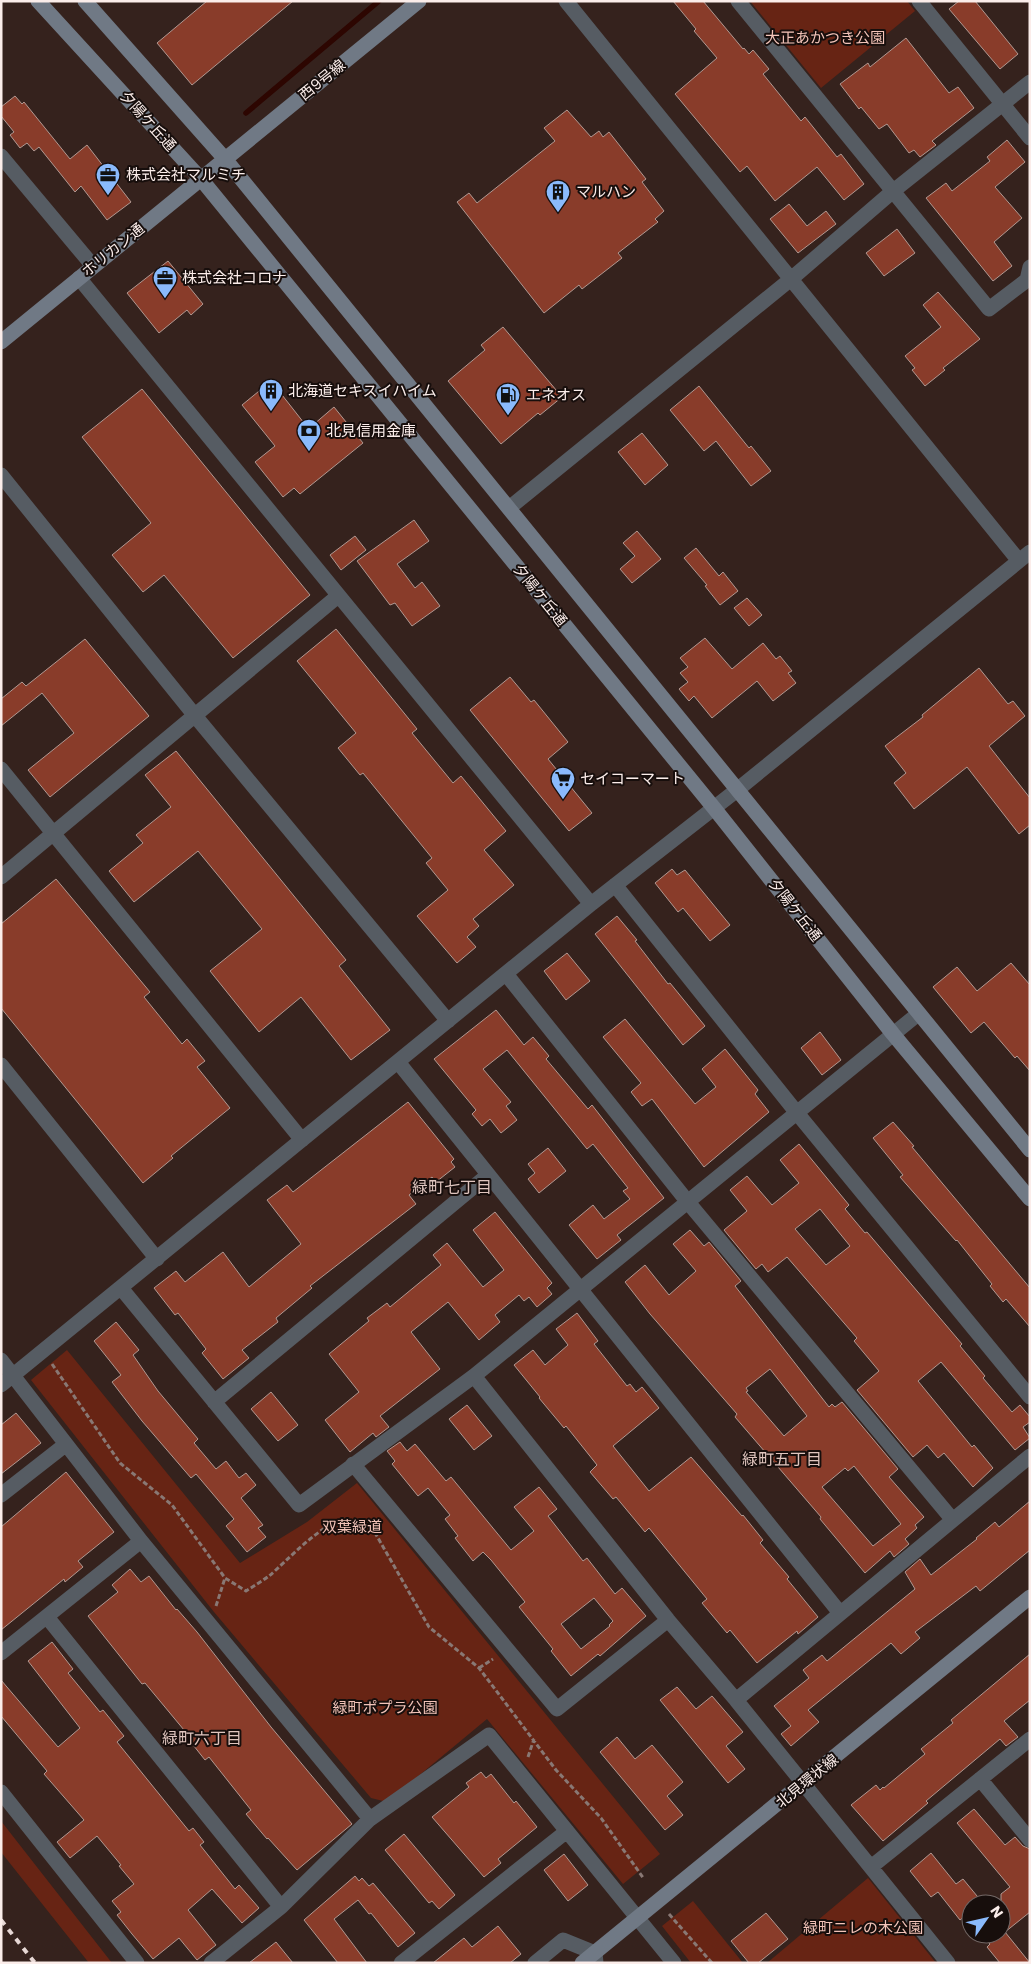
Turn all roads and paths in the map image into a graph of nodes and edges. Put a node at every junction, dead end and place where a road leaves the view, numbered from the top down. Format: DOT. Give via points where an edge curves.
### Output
graph roads {
  1 [pos="38,1"];
  2 [pos="85,1"];
  3 [pos="419,1"];
  4 [pos="566,1"];
  5 [pos="738,1"];
  6 [pos="918,1"];
  7 [pos="1030,82"];
  8 [pos="1003,104"];
  9 [pos="1030,138"];
  10 [pos="1,156"];
  11 [pos="225,159"];
  12 [pos="201,179"];
  13 [pos="892,192"];
  14 [pos="93,266"];
  15 [pos="1030,266"];
  16 [pos="79,278"];
  17 [pos="791,279"];
  18 [pos="1,342"];
  19 [pos="1,475"];
  20 [pos="508,508"];
  21 [pos="1024,557"];
  22 [pos="338,596"];
  23 [pos="196,716"];
  24 [pos="1,769"];
  25 [pos="738,790"];
  26 [pos="714,808"];
  27 [pos="53,835"];
  28 [pos="1,877"];
  29 [pos="615,885"];
  30 [pos="591,904"];
  31 [pos="506,974"];
  32 [pos="918,1014"];
  33 [pos="448,1021"];
  34 [pos="893,1034"];
  35 [pos="398,1062"];
  36 [pos="1,1066"];
  37 [pos="797,1113"];
  38 [pos="302,1140"];
  39 [pos="1030,1150"];
  40 [pos="488,1175"];
  41 [pos="1030,1199"];
  42 [pos="687,1201"];
  43 [pos="157,1259"];
  44 [pos="121,1288"];
  45 [pos="579,1289"];
  46 [pos="44,1350"];
  47 [pos="1,1360"];
  48 [pos="13,1375"];
  49 [pos="474,1376"];
  50 [pos="1,1385"];
  51 [pos="1030,1397"];
  52 [pos="214,1402"];
  53 [pos="65,1445"];
  54 [pos="1030,1456"];
  55 [pos="353,1464"];
  56 [pos="1,1495"];
  57 [pos="952,1519"];
  58 [pos="141,1542"];
  59 [pos="225,1578"];
  60 [pos="1030,1597"];
  61 [pos="840,1613"];
  62 [pos="47,1617"];
  63 [pos="207,1620"];
  64 [pos="668,1620"];
  65 [pos="1,1653"];
  66 [pos="736,1700"];
  67 [pos="1030,1739"];
  68 [pos="980,1779"];
  69 [pos="803,1784"];
  70 [pos="1,1792"];
  71 [pos="370,1819"];
  72 [pos="567,1831"];
  73 [pos="1030,1840"];
  74 [pos="871,1866"];
  75 [pos="644,1878"];
  76 [pos="282,1907"];
  77 [pos="670,1914"];
  78 [pos="637,1919"];
  79 [pos="595,1958"];
  80 [pos="138,1963"];
  81 [pos="211,1963"];
  82 [pos="401,1963"];
  83 [pos="535,1963"];
  84 [pos="582,1963"];
  85 [pos="674,1963"];
  86 [pos="712,1963"];
  87 [pos="948,1963"];
  1 -- 12 [label="street, 夕陽ケ丘通"];
  2 -- 11 [label="street, 夕陽ケ丘通"];
  3 -- 11 [label="street, 西9号線"];
  4 -- 17 [label="street"];
  5 -- 13 [label="street"];
  6 -- 8 [label="street"];
  7 -- 8 [label="street"];
  8 -- 9 [label="street"];
  8 -- 13 [label="street"];
  10 -- 14 [label="street"];
  11 -- 12 [label="street, ホリカン通"];
  11 -- 20 [label="street, 夕陽ケ丘通"];
  12 -- 14 [label="street, ホリカン通"];
  12 -- 26 [label="street, 夕陽ケ丘通"];
  13 -- 15 [label="street" via="989,309 1027,280"];
  13 -- 17 [label="street"];
  14 -- 16 [label="street, ホリカン通"];
  16 -- 18 [label="street, ホリカン通"];
  16 -- 22 [label="street"];
  17 -- 20 [label="street"];
  17 -- 21 [label="street"];
  19 -- 23 [label="street"];
  20 -- 25 [label="street, 夕陽ケ丘通"];
  21 -- 25 [label="street"];
  22 -- 23 [label="street"];
  22 -- 30 [label="street"];
  23 -- 27 [label="street"];
  23 -- 33 [label="street"];
  24 -- 27 [label="street"];
  25 -- 26 [label="street"];
  25 -- 32 [label="street, 夕陽ケ丘通"];
  26 -- 29 [label="street"];
  26 -- 34 [label="street, 夕陽ケ丘通"];
  27 -- 28 [label="street"];
  27 -- 38 [label="street"];
  29 -- 30 [label="street"];
  29 -- 37 [label="street"];
  30 -- 31 [label="street"];
  31 -- 33 [label="street"];
  31 -- 42 [label="street"];
  32 -- 34 [label="street"];
  32 -- 39 [label="street, 夕陽ケ丘通"];
  33 -- 35 [label="street"];
  34 -- 37 [label="street"];
  34 -- 41 [label="street, 夕陽ケ丘通"];
  35 -- 38 [label="street"];
  35 -- 40 [label="street"];
  36 -- 43 [label="street"];
  37 -- 42 [label="street"];
  37 -- 51 [label="street"];
  38 -- 43 [label="street"];
  40 -- 45 [label="street"];
  40 -- 52 [label="street"];
  42 -- 45 [label="street"];
  42 -- 57 [label="street"];
  43 -- 44 [label="street"];
  44 -- 46 [label="street"];
  44 -- 52 [label="street"];
  45 -- 49 [label="street"];
  45 -- 61 [label="street"];
  46 -- 48 [label="street"];
  46 -- 59 [label="path" via="120,1463 172,1505"];
  47 -- 48 [label="street"];
  48 -- 50 [label="street"];
  48 -- 53 [label="street"];
  49 -- 55 [label="street"];
  49 -- 64 [label="street"];
  52 -- 55 [label="street" via="299,1505"];
  53 -- 56 [label="street"];
  53 -- 58 [label="street"];
  54 -- 57 [label="street"];
  55 -- 64 [label="street" via="557,1709"];
  57 -- 61 [label="street"];
  58 -- 62 [label="street"];
  58 -- 63 [label="street"];
  59 -- 63 [label="path" via="214,1612"];
  59 -- 75 [label="path" via="246,1591 335,1522 359,1522 374,1531 429,1627 479,1668 556,1770 601,1818"];
  60 -- 69 [label="street, 北見環状線"];
  61 -- 66 [label="street"];
  62 -- 65 [label="street"];
  62 -- 76 [label="street"];
  63 -- 71 [label="street"];
  64 -- 66 [label="street"];
  66 -- 69 [label="street"];
  67 -- 68 [label="street"];
  68 -- 73 [label="street"];
  68 -- 74 [label="street"];
  69 -- 74 [label="street"];
  69 -- 78 [label="street, 北見環状線"];
  70 -- 80 [label="street"];
  71 -- 72 [label="street" via="489,1735"];
  71 -- 76 [label="street"];
  72 -- 78 [label="street"];
  72 -- 82 [label="street"];
  74 -- 87 [label="street"];
  76 -- 81 [label="street"];
  77 -- 86 [label="path"];
  78 -- 79 [label="street, 北見環状線"];
  78 -- 85 [label="street"];
  79 -- 83 [label="street" via="563,1940"];
  79 -- 84 [label="street, 北見環状線"];
}
